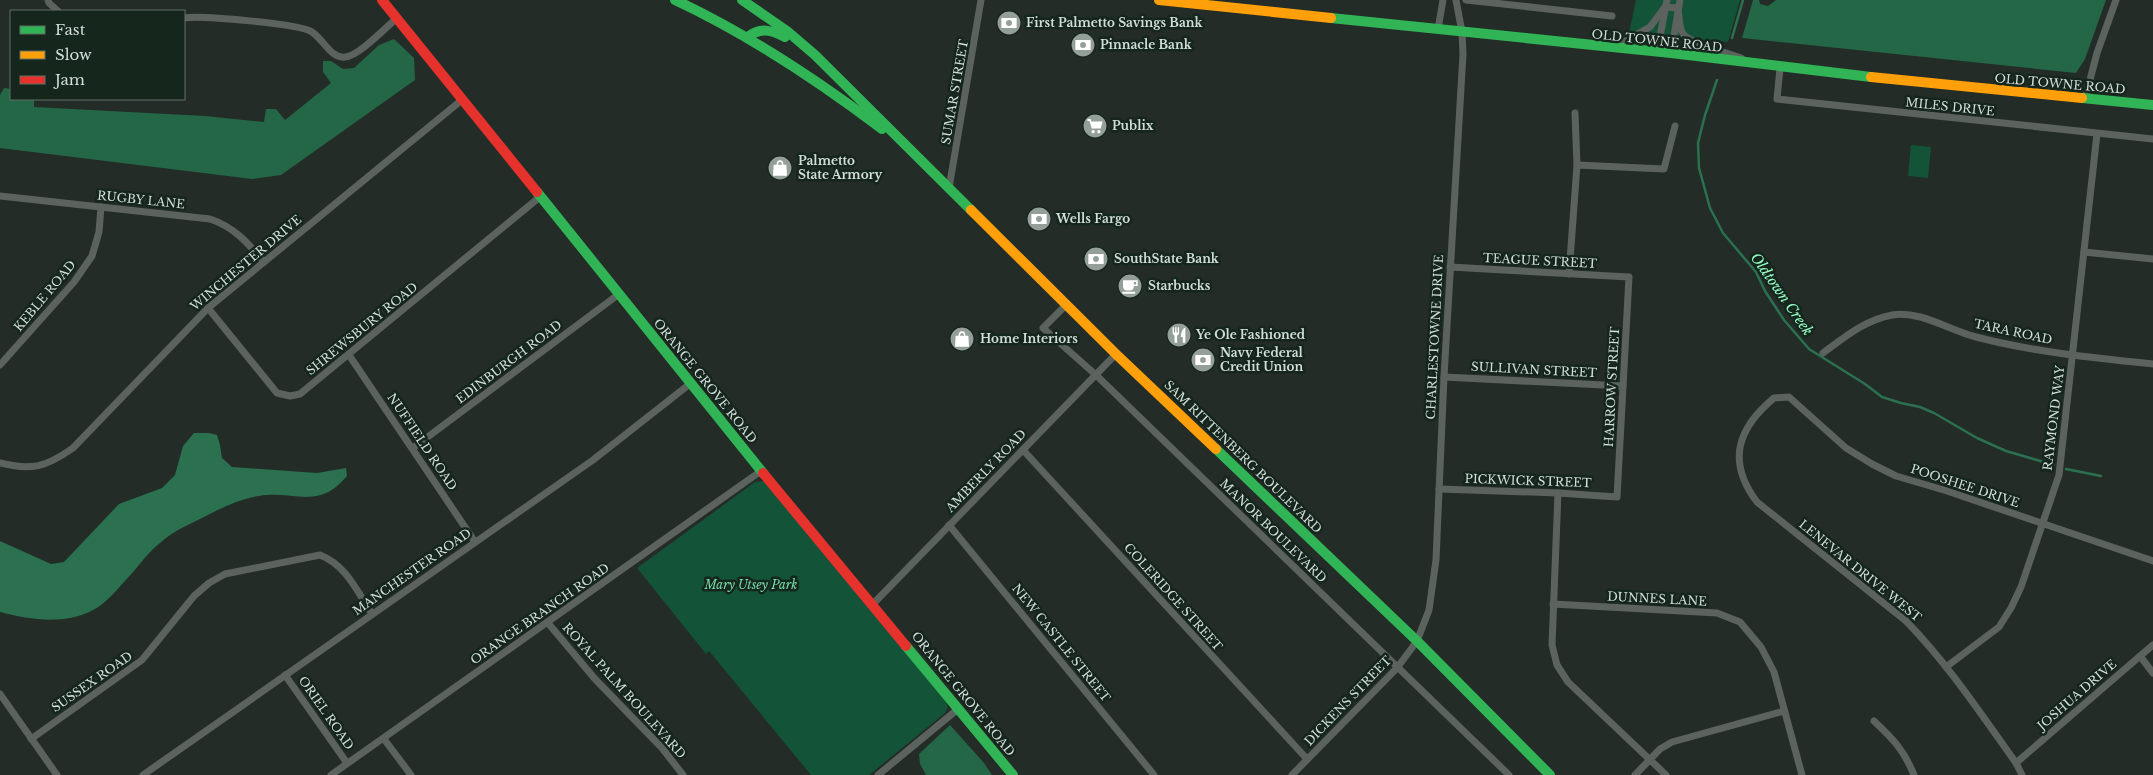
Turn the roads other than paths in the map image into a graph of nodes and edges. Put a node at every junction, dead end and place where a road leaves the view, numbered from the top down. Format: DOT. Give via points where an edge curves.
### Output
graph roads {
  1 [pos="48,0"];
  2 [pos="382,0"];
  3 [pos="675,0"];
  4 [pos="742,0"];
  5 [pos="982,0"];
  6 [pos="1159,0"];
  7 [pos="1443,0"];
  8 [pos="1456,0"];
  9 [pos="1466,0"];
  10 [pos="1680,0"];
  11 [pos="2116,0"];
  12 [pos="1666,3"];
  13 [pos="1678,8"];
  14 [pos="57,10"];
  15 [pos="1612,16"];
  16 [pos="185,18"];
  17 [pos="396,18"];
  18 [pos="1438,29"];
  19 [pos="1462,32"];
  20 [pos="748,37"];
  21 [pos="1611,48"];
  22 [pos="1657,52"];
  23 [pos="1671,53"];
  24 [pos="815,55"];
  25 [pos="1755,65"];
  26 [pos="1780,68"];
  27 [pos="463,99"];
  28 [pos="2085,99"];
  29 [pos="2153,105"];
  30 [pos="1575,113"];
  31 [pos="1675,126"];
  32 [pos="2097,134"];
  33 [pos="2153,139"];
  34 [pos="919,157"];
  35 [pos="1577,165"];
  36 [pos="949,188"];
  37 [pos="0,196"];
  38 [pos="541,196"];
  39 [pos="101,207"];
  40 [pos="2084,252"];
  41 [pos="2153,259"];
  42 [pos="264,262"];
  43 [pos="1450,267"];
  44 [pos="1569,274"];
  45 [pos="1630,278"];
  46 [pos="619,294"];
  47 [pos="1067,304"];
  48 [pos="208,308"];
  49 [pos="1823,353"];
  50 [pos="1116,354"];
  51 [pos="348,355"];
  52 [pos="2073,356"];
  53 [pos="2153,364"];
  54 [pos="0,365"];
  55 [pos="1096,375"];
  56 [pos="1444,376"];
  57 [pos="691,383"];
  58 [pos="1623,386"];
  59 [pos="1789,397"];
  60 [pos="413,448"];
  61 [pos="1023,450"];
  62 [pos="0,463"];
  63 [pos="761,471"];
  64 [pos="1439,489"];
  65 [pos="1558,493"];
  66 [pos="1617,497"];
  67 [pos="2043,524"];
  68 [pos="950,525"];
  69 [pos="475,542"];
  70 [pos="2153,561"];
  71 [pos="873,604"];
  72 [pos="1553,604"];
  73 [pos="372,614"];
  74 [pos="548,622"];
  75 [pos="1417,641"];
  76 [pos="2153,645"];
  77 [pos="2140,656"];
  78 [pos="1397,668"];
  79 [pos="1946,668"];
  80 [pos="2153,673"];
  81 [pos="285,675"];
  82 [pos="0,694"];
  83 [pos="958,709"];
  84 [pos="1784,711"];
  85 [pos="1874,720"];
  86 [pos="31,739"];
  87 [pos="384,739"];
  88 [pos="1306,760"];
  89 [pos="1650,760"];
  90 [pos="2016,762"];
  91 [pos="347,764"];
  92 [pos="57,775"];
  93 [pos="143,775"];
  94 [pos="331,775"];
  95 [pos="411,775"];
  96 [pos="683,775"];
  97 [pos="878,775"];
  98 [pos="1013,775"];
  99 [pos="1154,775"];
  100 [pos="1292,775"];
  101 [pos="1509,775"];
  102 [pos="1550,775"];
  103 [pos="1636,775"];
  104 [pos="1666,775"];
  105 [pos="1802,775"];
  106 [pos="1914,775"];
  107 [pos="2022,775"];
  1 -- 14 [label="street"];
  2 -- 17 [label="main road, ORANGE GROVE ROAD"];
  3 -- 20 [label="main road, SAM RITTENBERG BOULEVARD"];
  4 -- 24 [label="main road, SAM RITTENBERG BOULEVARD"];
  5 -- 36 [label="street, SUMAR STREET"];
  6 -- 18 [label="main road, OLD TOWNE ROAD"];
  7 -- 18 [label="street"];
  8 -- 19 [label="street, CHARLESTOWNE DRIVE"];
  9 -- 15 [label="street"];
  10 -- 13 [label="street"];
  11 -- 28 [label="street"];
  12 -- 13 [label="street"];
  12 -- 21 [label="street" via="1650,27"];
  12 -- 22 [label="street"];
  13 -- 23 [label="street"];
  13 -- 25 [label="street" via="1682,32 1688,38"];
  16 -- 17 [label="street" via="195,16 312,31 336,55 345,57 356,52"];
  17 -- 27 [label="main road, ORANGE GROVE ROAD"];
  18 -- 19 [label="main road, OLD TOWNE ROAD"];
  19 -- 21 [label="main road, OLD TOWNE ROAD"];
  19 -- 43 [label="street, CHARLESTOWNE DRIVE"];
  20 -- 24 [label="main road" via="759,30 774,31"];
  20 -- 34 [label="main road, SAM RITTENBERG BOULEVARD" via="826,88"];
  21 -- 22 [label="main road, OLD TOWNE ROAD"];
  22 -- 23 [label="main road, OLD TOWNE ROAD"];
  23 -- 25 [label="main road, OLD TOWNE ROAD"];
  24 -- 34 [label="main road, SAM RITTENBERG BOULEVARD"];
  25 -- 26 [label="main road, OLD TOWNE ROAD"];
  26 -- 28 [label="main road, OLD TOWNE ROAD"];
  26 -- 32 [label="street, MILES DRIVE" via="1777,99"];
  27 -- 38 [label="main road, ORANGE GROVE ROAD"];
  27 -- 42 [label="street, WINCHESTER DRIVE"];
  28 -- 29 [label="main road, OLD TOWNE ROAD"];
  30 -- 35 [label="street"];
  31 -- 35 [label="street" via="1664,169"];
  32 -- 33 [label="street, MILES DRIVE"];
  32 -- 40 [label="street, RAYMOND WAY"];
  34 -- 36 [label="main road, SAM RITTENBERG BOULEVARD"];
  35 -- 44 [label="street"];
  36 -- 47 [label="main road, SAM RITTENBERG BOULEVARD"];
  37 -- 39 [label="street, RUGBY LANE"];
  38 -- 46 [label="main road, ORANGE GROVE ROAD"];
  38 -- 51 [label="street, SHREWSBURY ROAD"];
  39 -- 42 [label="street, RUGBY LANE" via="222,223 243,237"];
  39 -- 54 [label="street, KEBLE ROAD" via="99,232 92,256 74,282"];
  40 -- 41 [label="street"];
  40 -- 52 [label="street, RAYMOND WAY"];
  42 -- 48 [label="street, WINCHESTER DRIVE"];
  43 -- 44 [label="street, TEAGUE STREET"];
  43 -- 56 [label="street, CHARLESTOWNE DRIVE"];
  44 -- 45 [label="street, TEAGUE STREET"];
  45 -- 58 [label="street, HARROW STREET"];
  46 -- 57 [label="main road, ORANGE GROVE ROAD"];
  46 -- 60 [label="street, EDINBURGH ROAD"];
  47 -- 50 [label="main road, SAM RITTENBERG BOULEVARD"];
  47 -- 55 [label="street, MANOR BOULEVARD" via="1043,328"];
  48 -- 51 [label="street, SHREWSBURY ROAD" via="277,393 300,394"];
  48 -- 62 [label="street, WINCHESTER DRIVE" via="73,448 42,466 30,468"];
  49 -- 52 [label="street, TARA ROAD" via="1858,328 1894,315 1913,316 1975,337"];
  50 -- 55 [label="street, AMBERLY ROAD"];
  50 -- 75 [label="main road, SAM RITTENBERG BOULEVARD"];
  51 -- 60 [label="street, NUFFIELD ROAD"];
  52 -- 53 [label="street, TARA ROAD"];
  52 -- 67 [label="street, RAYMOND WAY" via="2062,460"];
  55 -- 61 [label="street, AMBERLY ROAD"];
  55 -- 78 [label="street, MANOR BOULEVARD"];
  56 -- 58 [label="street, SULLIVAN STREET"];
  56 -- 64 [label="street, CHARLESTOWNE DRIVE"];
  57 -- 63 [label="main road, ORANGE GROVE ROAD"];
  57 -- 69 [label="street, MANCHESTER ROAD" via="593,460"];
  58 -- 66 [label="street, HARROW STREET"];
  59 -- 67 [label="street, POOSHEE DRIVE" via="1846,448 1896,476"];
  59 -- 79 [label="street, LENEVAR DRIVE WEST" via="1774,398 1748,424 1738,456 1747,489 1756,502 1906,621"];
  60 -- 69 [label="street, NUFFIELD ROAD"];
  61 -- 68 [label="street, AMBERLY ROAD"];
  61 -- 88 [label="street, COLERIDGE STREET"];
  63 -- 71 [label="main road, ORANGE GROVE ROAD"];
  63 -- 74 [label="street, ORANGE BRANCH ROAD"];
  64 -- 65 [label="street, PICKWICK STREET"];
  64 -- 75 [label="street, CHARLESTOWNE DRIVE" via="1433,586 1426,623"];
  65 -- 66 [label="street, PICKWICK STREET"];
  65 -- 72 [label="street"];
  67 -- 70 [label="street, POOSHEE DRIVE"];
  67 -- 79 [label="street, RAYMOND WAY" via="2022,587 1999,627"];
  68 -- 71 [label="street, AMBERLY ROAD"];
  68 -- 99 [label="street, NEW CASTLE STREET"];
  69 -- 73 [label="street, MANCHESTER ROAD"];
  71 -- 83 [label="main road, ORANGE GROVE ROAD"];
  72 -- 84 [label="street, DUNNES LANE" via="1717,613 1740,622 1761,647 1774,672"];
  72 -- 89 [label="street" via="1552,645 1556,665 1568,682"];
  73 -- 81 [label="street, MANCHESTER ROAD"];
  73 -- 86 [label="street, SUSSEX ROAD" via="344,570 333,560 320,555 225,574 209,582 194,596 142,660"];
  74 -- 87 [label="street, ORANGE BRANCH ROAD"];
  74 -- 96 [label="street, ROYAL PALM BOULEVARD"];
  75 -- 78 [label="street, DICKENS STREET"];
  75 -- 102 [label="main road, SAM RITTENBERG BOULEVARD"];
  76 -- 77 [label="street, JOSHUA DRIVE"];
  77 -- 80 [label="street"];
  77 -- 90 [label="street, JOSHUA DRIVE"];
  78 -- 88 [label="street, DICKENS STREET"];
  78 -- 101 [label="street, MANOR BOULEVARD"];
  79 -- 90 [label="street, LENEVAR DRIVE WEST"];
  81 -- 91 [label="street, ORIEL ROAD"];
  81 -- 93 [label="street, MANCHESTER ROAD"];
  82 -- 86 [label="street"];
  83 -- 97 [label="street"];
  83 -- 98 [label="main road, ORANGE GROVE ROAD"];
  84 -- 89 [label="street" via="1672,742"];
  84 -- 105 [label="street, DUNNES LANE"];
  85 -- 106 [label="street" via="1896,741"];
  86 -- 92 [label="street"];
  87 -- 91 [label="street, ORANGE BRANCH ROAD"];
  87 -- 95 [label="street"];
  88 -- 100 [label="street, DICKENS STREET"];
  89 -- 103 [label="street"];
  89 -- 104 [label="street"];
  90 -- 107 [label="street, LENEVAR DRIVE WEST"];
  91 -- 94 [label="street, ORANGE BRANCH ROAD"];
}
